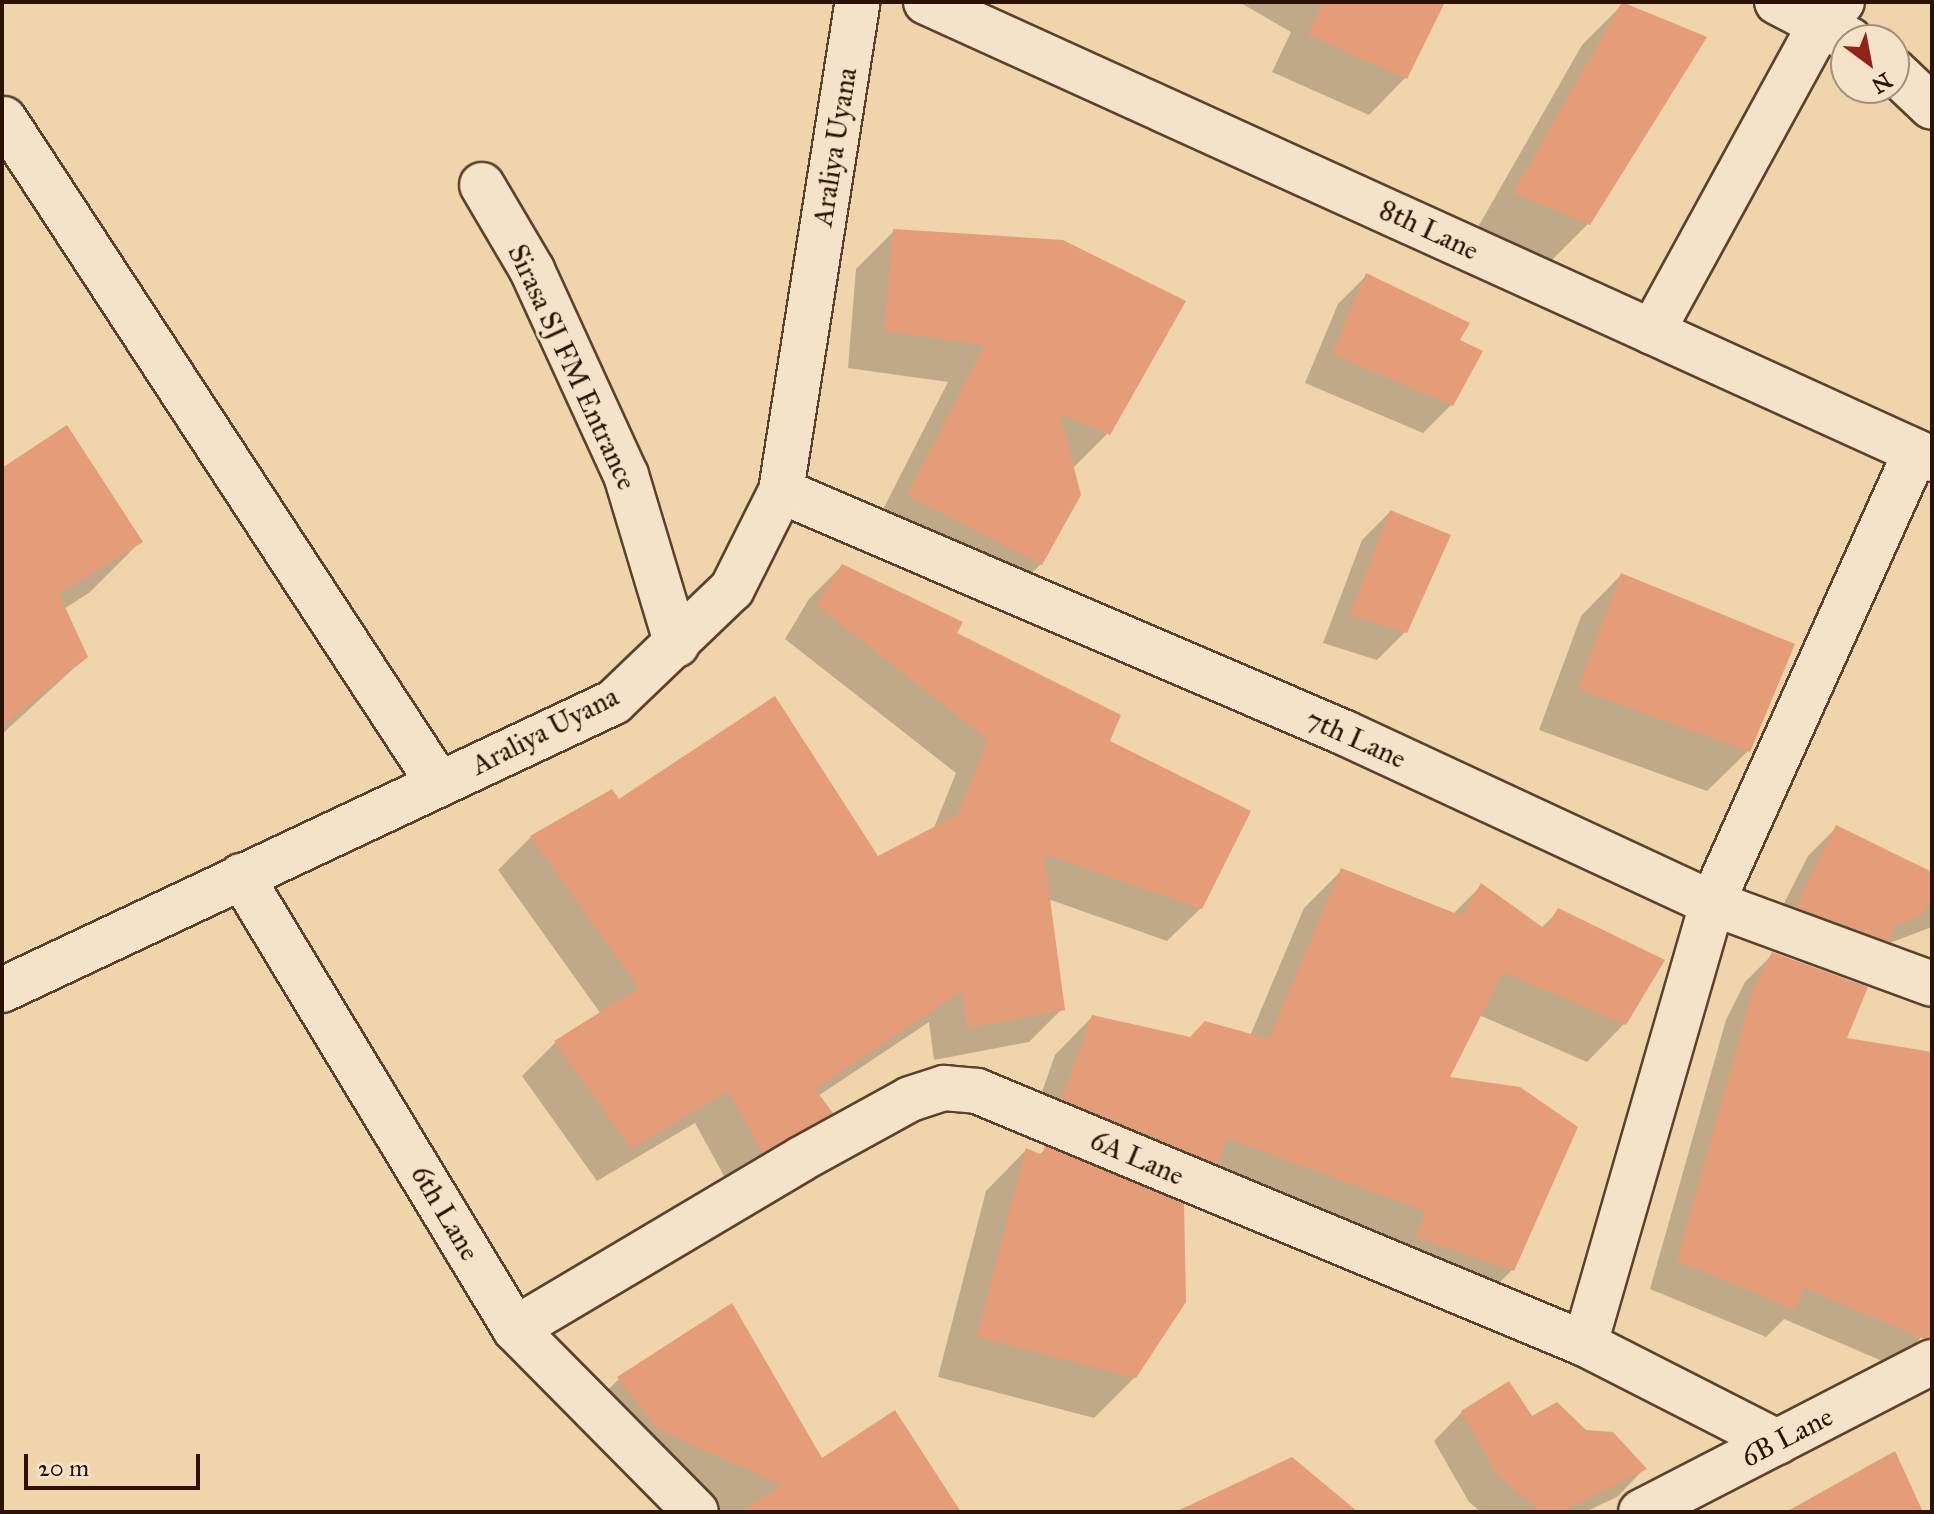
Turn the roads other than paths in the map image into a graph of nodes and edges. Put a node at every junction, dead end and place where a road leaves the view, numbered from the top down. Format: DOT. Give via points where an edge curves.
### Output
graph roads {
  1 [pos="858,2"];
  2 [pos="926,2"];
  3 [pos="1777,2"];
  4 [pos="1838,21"];
  5 [pos="1910,86"];
  6 [pos="1932,107"];
  7 [pos="4,119"];
  8 [pos="482,185"];
  9 [pos="1652,332"];
  10 [pos="1923,456"];
  11 [pos="781,491"];
  12 [pos="677,645"];
  13 [pos="439,784"];
  14 [pos="241,876"];
  15 [pos="1712,903"];
  16 [pos="1932,984"];
  17 [pos="2,990"];
  18 [pos="515,1329"];
  19 [pos="1585,1344"];
  20 [pos="1932,1362"];
  21 [pos="1777,1442"];
  22 [pos="696,1512"];
  23 [pos="1641,1512"];
  1 -- 11 [label="street, Araliya Uyana"];
  2 -- 9 [label="street, 8th Lane"];
  3 -- 4 [label="street"];
  4 -- 9 [label="street"];
  5 -- 6 [label="street"];
  7 -- 13 [label="street"];
  8 -- 12 [label="street, Sirasa SJ FM Entrance" via="532,270 626,475"];
  9 -- 10 [label="street, 8th Lane"];
  10 -- 15 [label="street"];
  11 -- 12 [label="street, Araliya Uyana" via="732,589"];
  11 -- 15 [label="street, 7th Lane" via="1345,733"];
  12 -- 13 [label="street, Araliya Uyana" via="614,702"];
  13 -- 14 [label="street, Araliya Uyana"];
  14 -- 17 [label="street, Araliya Uyana"];
  14 -- 18 [label="street, 6th Lane"];
  15 -- 16 [label="street, 7th Lane"];
  15 -- 19 [label="street"];
  18 -- 19 [label="street, 6A Lane" via="801,1159 910,1099 944,1088 977,1091"];
  18 -- 22 [label="street, 6th Lane"];
  19 -- 21 [label="street, 6A Lane"];
  20 -- 21 [label="street, 6B Lane"];
  21 -- 23 [label="street, 6B Lane"];
}
